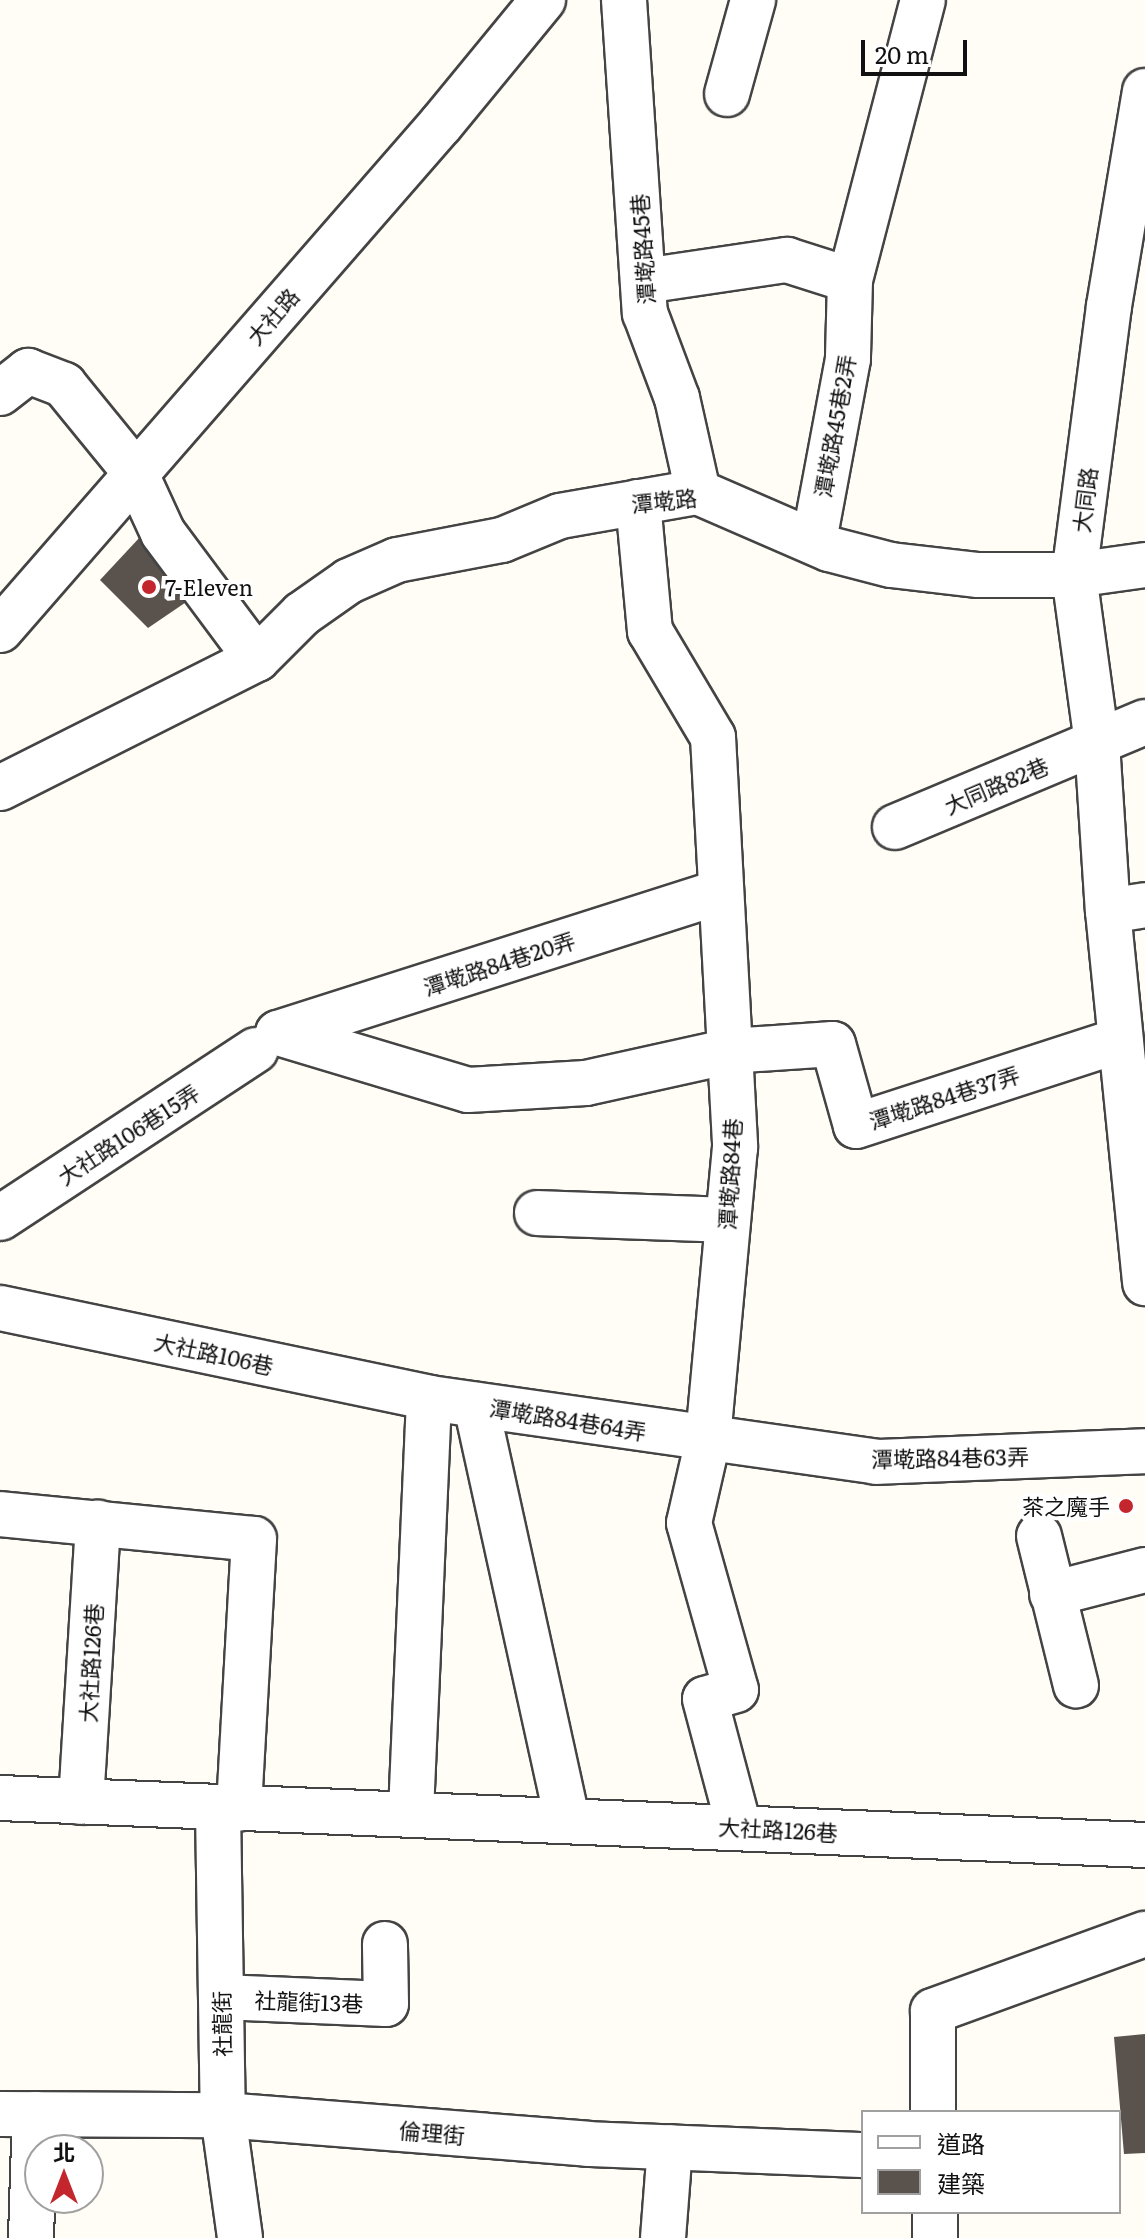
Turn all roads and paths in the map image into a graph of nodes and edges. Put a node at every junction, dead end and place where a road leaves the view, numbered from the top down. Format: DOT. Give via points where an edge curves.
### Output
graph roads {
  1 [pos="543,0"];
  2 [pos="624,0"];
  3 [pos="753,0"];
  4 [pos="923,0"];
  5 [pos="1145,91"];
  6 [pos="727,94"];
  7 [pos="850,280"];
  8 [pos="644,281"];
  9 [pos="0,393"];
  10 [pos="135,472"];
  11 [pos="698,492"];
  12 [pos="638,502"];
  13 [pos="814,541"];
  14 [pos="1145,565"];
  15 [pos="1074,575"];
  16 [pos="0,630"];
  17 [pos="257,659"];
  18 [pos="1145,722"];
  19 [pos="1097,743"];
  20 [pos="0,788"];
  21 [pos="895,827"];
  22 [pos="721,892"];
  23 [pos="1126,908"];
  24 [pos="1120,1040"];
  25 [pos="267,1042"];
  26 [pos="730,1051"];
  27 [pos="537,1213"];
  28 [pos="0,1218"];
  29 [pos="728,1220"];
  30 [pos="1145,1283"];
  31 [pos="0,1308"];
  32 [pos="429,1398"];
  33 [pos="476,1405"];
  34 [pos="708,1440"];
  35 [pos="1145,1451"];
  36 [pos="0,1514"];
  37 [pos="98,1523"];
  38 [pos="1039,1536"];
  39 [pos="1145,1570"];
  40 [pos="1052,1594"];
  41 [pos="1076,1685"];
  42 [pos="0,1798"];
  43 [pos="81,1802"];
  44 [pos="228,1809"];
  45 [pos="411,1812"];
  46 [pos="567,1819"];
  47 [pos="739,1827"];
  48 [pos="1145,1845"];
  49 [pos="1145,1934"];
  50 [pos="385,1944"];
  51 [pos="221,1997"];
  52 [pos="933,2110"];
  53 [pos="17,2114"];
  54 [pos="223,2115"];
  55 [pos="670,2147"];
  56 [pos="861,2155"];
  57 [pos="935,2214"];
  58 [pos="31,2238"];
  59 [pos="240,2238"];
  60 [pos="663,2238"];
  61 [pos="935,2238"];
  1 -- 10 [label="street, 大社路"];
  2 -- 8 [label="street, 潭墘路45巷"];
  3 -- 6 [label="street"];
  4 -- 7 [label="street, 潭墘路45巷2弄"];
  5 -- 15 [label="street, 大同路" via="1109,306"];
  7 -- 8 [label="street" via="787,260"];
  7 -- 13 [label="street, 潭墘路45巷2弄" via="848,359"];
  8 -- 11 [label="street, 潭墘路45巷" via="645,313 677,398"];
  9 -- 10 [label="street" via="28,371 64,385"];
  10 -- 16 [label="street, 大社路"];
  10 -- 17 [label="street" via="163,533"];
  11 -- 12 [label="street, 潭墘路"];
  11 -- 13 [label="street, 潭墘路"];
  12 -- 17 [label="street, 潭墘路" via="560,516 502,540 397,560 349,581 302,614"];
  12 -- 22 [label="street, 潭墘路84巷" via="650,631 713,737"];
  13 -- 15 [label="street, 潭墘路" via="891,565 978,575"];
  14 -- 15 [label="street, 潭墘路"];
  15 -- 19 [label="street, 大同路"];
  17 -- 20 [label="street, 潭墘路"];
  18 -- 19 [label="street, 大同路82巷"];
  19 -- 21 [label="street, 大同路82巷"];
  19 -- 23 [label="street, 大同路"];
  22 -- 25 [label="street, 潭墘路84巷20弄"];
  22 -- 26 [label="street, 潭墘路84巷"];
  23 -- 24 [label="street, 大同路"];
  24 -- 26 [label="street, 潭墘路84巷37弄" via="856,1126 833,1044"];
  24 -- 30 [label="street, 大同路"];
  25 -- 26 [label="street" via="468,1090 586,1083"];
  25 -- 28 [label="street, 大社路106巷15弄"];
  26 -- 29 [label="street, 潭墘路84巷" via="735,1147"];
  27 -- 29 [label="street"];
  29 -- 34 [label="street, 潭墘路84巷"];
  31 -- 32 [label="street, 大社路106巷"];
  32 -- 33 [label="street, 潭墘路84巷64弄"];
  32 -- 45 [label="street"];
  33 -- 34 [label="street, 潭墘路84巷64弄"];
  33 -- 46 [label="street"];
  34 -- 35 [label="street, 潭墘路84巷63弄" via="876,1462"];
  34 -- 47 [label="street, 潭墘路84巷" via="689,1523 736,1690 705,1699"];
  36 -- 37 [label="street"];
  37 -- 43 [label="street, 大社路126巷"];
  37 -- 44 [label="street" via="254,1539"];
  38 -- 40 [label="street"];
  39 -- 40 [label="street"];
  40 -- 41 [label="street"];
  42 -- 43 [label="street, 大社路126巷"];
  43 -- 44 [label="street, 大社路126巷"];
  44 -- 45 [label="street, 大社路126巷"];
  44 -- 51 [label="street, 社龍街"];
  45 -- 46 [label="street, 大社路126巷"];
  46 -- 47 [label="street, 大社路126巷"];
  47 -- 48 [label="street, 大社路126巷"];
  49 -- 52 [label="street" via="933,2011"];
  50 -- 51 [label="street, 社龍街13巷" via="386,2004"];
  51 -- 54 [label="street, 社龍街"];
  53 -- 54 [label="street, 倫理街"];
  53 -- 58 [label="street"];
  54 -- 55 [label="street, 倫理街"];
  54 -- 59 [label="street, 社龍街"];
  55 -- 56 [label="street, 倫理街"];
  55 -- 60 [label="street"];
  57 -- 61 [label="street"];
}
